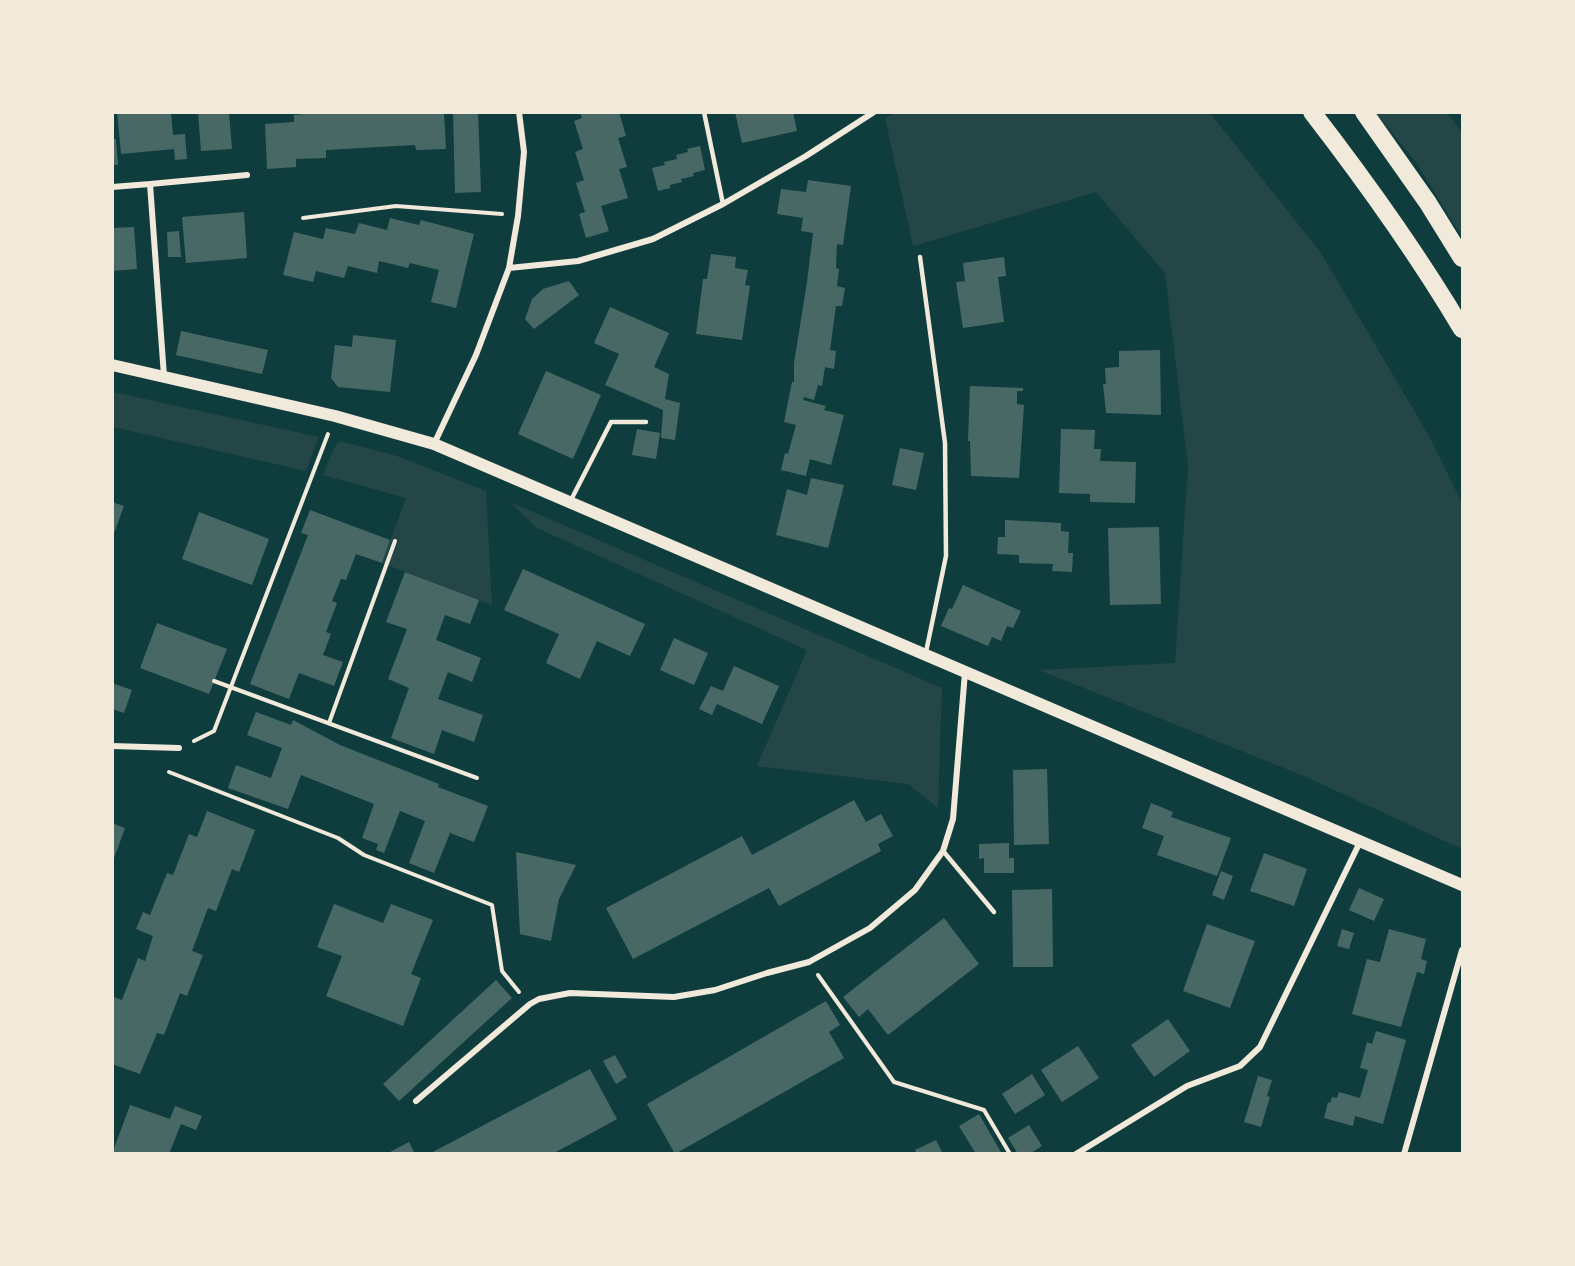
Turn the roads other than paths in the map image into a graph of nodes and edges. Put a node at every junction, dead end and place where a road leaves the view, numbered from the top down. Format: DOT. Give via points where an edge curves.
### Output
graph roads {
  1 [pos="519,112"];
  2 [pos="704,112"];
  3 [pos="874,112"];
  4 [pos="1312,112"];
  5 [pos="1364,112"];
  6 [pos="247,175"];
  7 [pos="150,184"];
  8 [pos="112,187"];
  9 [pos="723,204"];
  10 [pos="920,257"];
  11 [pos="1462,258"];
  12 [pos="509,268"];
  13 [pos="1462,329"];
  14 [pos="112,365"];
  15 [pos="164,376"];
  16 [pos="646,422"];
  17 [pos="434,444"];
  18 [pos="570,503"];
  19 [pos="926,655"];
  20 [pos="965,672"];
  21 [pos="112,746"];
  22 [pos="179,748"];
  23 [pos="1360,842"];
  24 [pos="943,851"];
  25 [pos="1462,885"];
  26 [pos="994,912"];
  27 [pos="1462,950"];
  28 [pos="416,1101"];
  29 [pos="1076,1154"];
  30 [pos="1404,1154"];
  1 -- 12 [label="street" via="524,152"];
  2 -- 9 [label="lane"];
  3 -- 9 [label="street"];
  4 -- 13 [label="highway" via="1375,195"];
  5 -- 11 [label="highway"];
  6 -- 7 [label="street"];
  7 -- 8 [label="street"];
  7 -- 15 [label="street"];
  9 -- 12 [label="street" via="653,239 578,261"];
  10 -- 19 [label="lane" via="945,443 946,556"];
  12 -- 17 [label="street" via="476,355"];
  14 -- 15 [label="main road"];
  15 -- 17 [label="main road"];
  16 -- 18 [label="lane" via="611,422"];
  17 -- 18 [label="main road"];
  18 -- 19 [label="main road"];
  19 -- 20 [label="main road"];
  20 -- 23 [label="main road"];
  20 -- 24 [label="street" via="953,819"];
  21 -- 22 [label="street"];
  23 -- 25 [label="main road"];
  23 -- 29 [label="street" via="1260,1047 1240,1066 1187,1086"];
  24 -- 26 [label="lane"];
  24 -- 28 [label="street" via="915,890 870,928 809,962 715,990 674,997 570,993 539,999"];
  27 -- 30 [label="street"];
}
